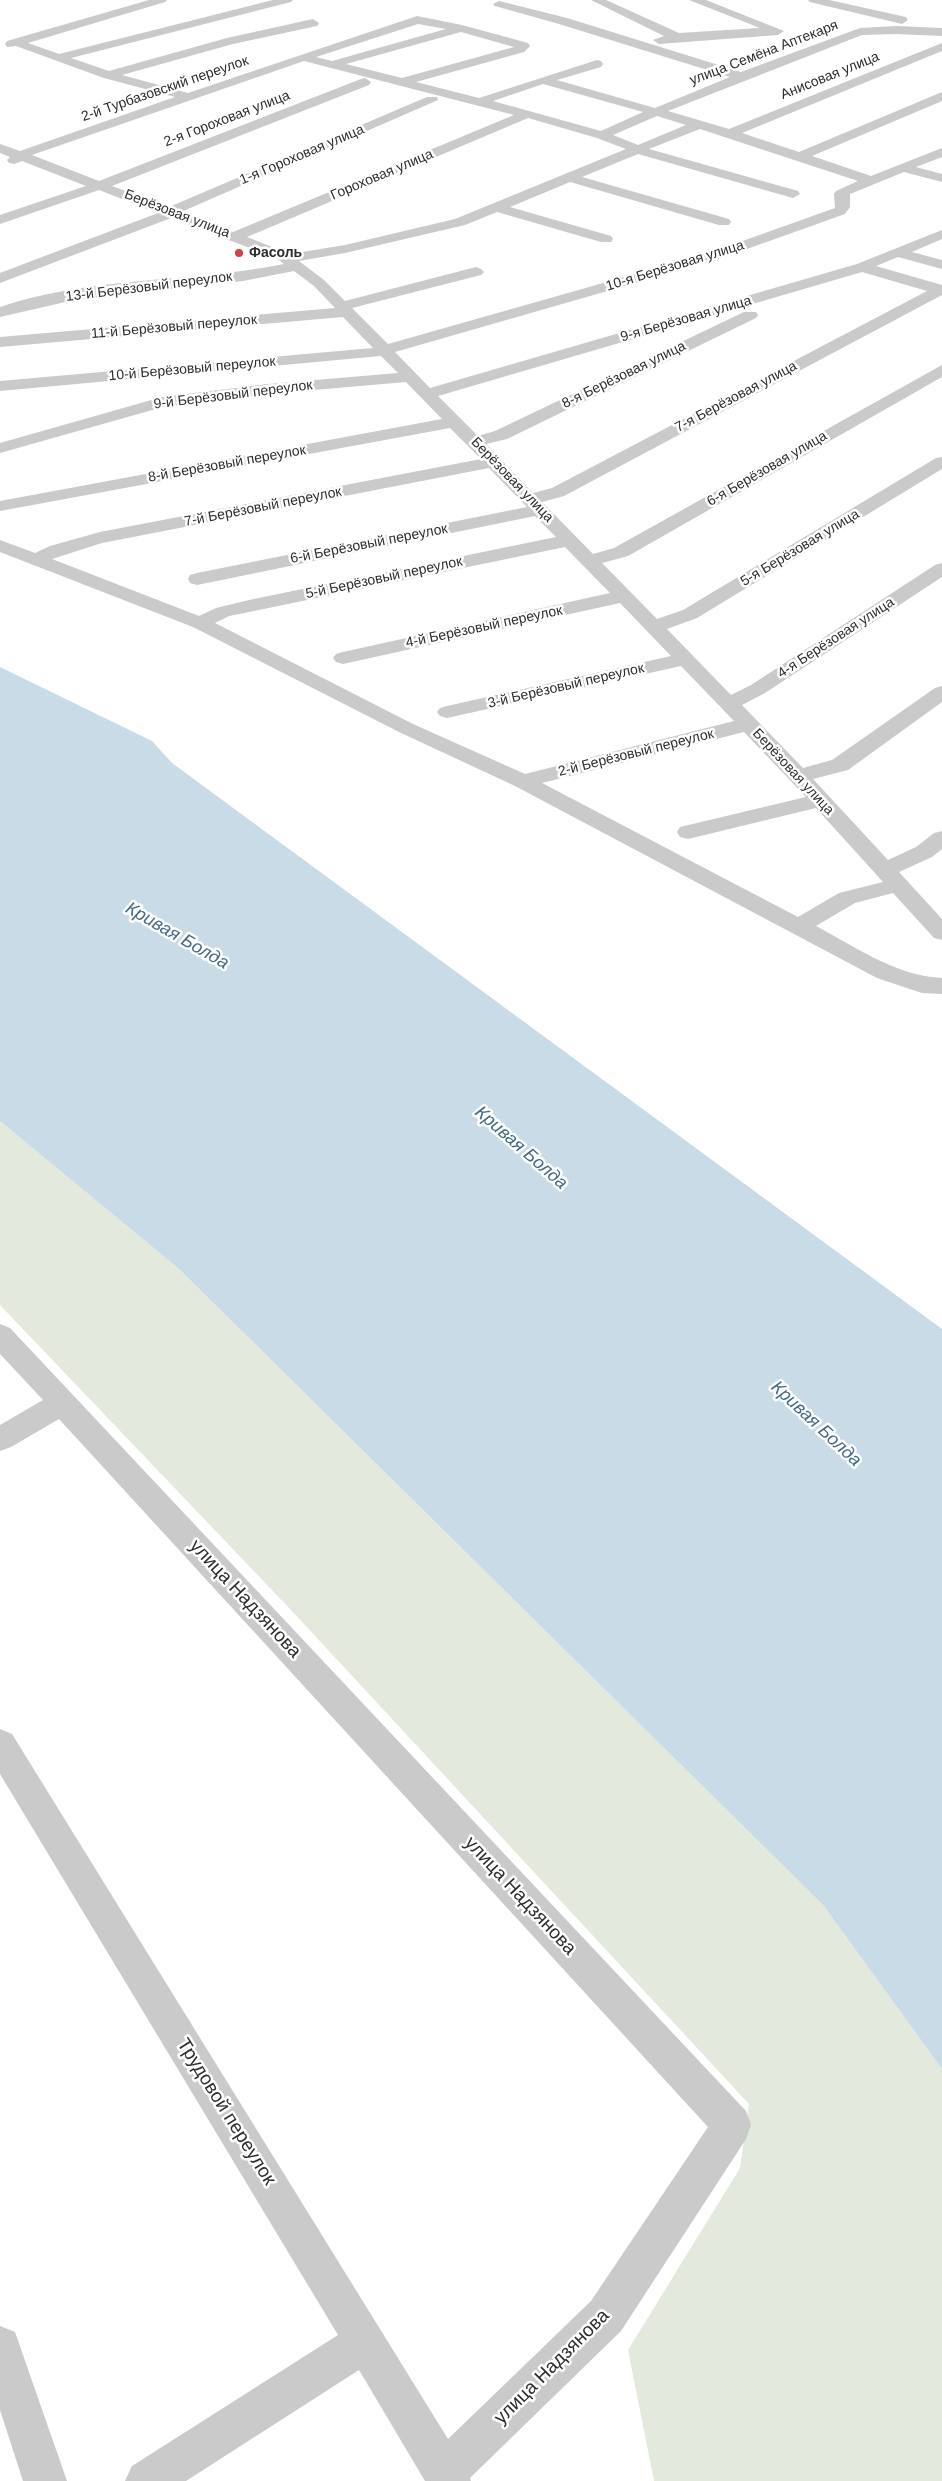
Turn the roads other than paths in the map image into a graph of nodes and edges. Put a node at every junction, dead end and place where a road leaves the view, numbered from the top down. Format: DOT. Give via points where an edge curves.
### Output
graph roads {
  1 [pos="161,0"];
  2 [pos="287,0"];
  3 [pos="597,0"];
  4 [pos="695,0"];
  5 [pos="814,0"];
  6 [pos="501,2"];
  7 [pos="313,23"];
  8 [pos="462,29"];
  9 [pos="942,31"];
  10 [pos="774,32"];
  11 [pos="677,38"];
  12 [pos="18,42"];
  13 [pos="635,43"];
  14 [pos="828,46"];
  15 [pos="0,47"];
  16 [pos="942,47"];
  17 [pos="60,57"];
  18 [pos="303,57"];
  19 [pos="336,64"];
  20 [pos="597,64"];
  21 [pos="108,75"];
  22 [pos="743,77"];
  23 [pos="543,80"];
  24 [pos="405,81"];
  25 [pos="365,82"];
  26 [pos="942,96"];
  27 [pos="190,97"];
  28 [pos="432,100"];
  29 [pos="482,101"];
  30 [pos="659,111"];
  31 [pos="527,114"];
  32 [pos="697,125"];
  33 [pos="730,133"];
  34 [pos="602,135"];
  35 [pos="0,148"];
  36 [pos="640,150"];
  37 [pos="942,152"];
  38 [pos="802,155"];
  39 [pos="21,156"];
  40 [pos="0,164"];
  41 [pos="904,168"];
  42 [pos="571,178"];
  43 [pos="942,178"];
  44 [pos="874,181"];
  45 [pos="101,185"];
  46 [pos="792,194"];
  47 [pos="500,208"];
  48 [pos="172,212"];
  49 [pos="0,220"];
  50 [pos="724,222"];
  51 [pos="942,234"];
  52 [pos="236,236"];
  53 [pos="606,240"];
  54 [pos="896,252"];
  55 [pos="293,263"];
  56 [pos="942,265"];
  57 [pos="862,267"];
  58 [pos="476,272"];
  59 [pos="0,278"];
  60 [pos="941,290"];
  61 [pos="8,295"];
  62 [pos="26,303"];
  63 [pos="774,307"];
  64 [pos="345,309"];
  65 [pos="0,312"];
  66 [pos="0,342"];
  67 [pos="384,350"];
  68 [pos="942,370"];
  69 [pos="411,377"];
  70 [pos="0,386"];
  71 [pos="427,394"];
  72 [pos="454,422"];
  73 [pos="475,442"];
  74 [pos="0,448"];
  75 [pos="494,462"];
  76 [pos="942,462"];
  77 [pos="536,504"];
  78 [pos="0,506"];
  79 [pos="570,540"];
  80 [pos="0,546"];
  81 [pos="35,560"];
  82 [pos="590,561"];
  83 [pos="942,569"];
  84 [pos="197,579"];
  85 [pos="624,596"];
  86 [pos="200,623"];
  87 [pos="654,627"];
  88 [pos="343,658"];
  89 [pos="685,659"];
  90 [pos="942,692"];
  91 [pos="728,703"];
  92 [pos="447,712"];
  93 [pos="749,724"];
  94 [pos="799,776"];
  95 [pos="522,781"];
  96 [pos="820,800"];
  97 [pos="688,832"];
  98 [pos="942,838"];
  99 [pos="891,878"];
  100 [pos="800,926"];
  101 [pos="942,932"];
  102 [pos="942,986"];
  103 [pos="0,1335"];
  104 [pos="62,1403"];
  105 [pos="0,1439"];
  106 [pos="0,1744"];
  107 [pos="366,2342"];
  108 [pos="0,2347"];
  109 [pos="447,2476"];
  110 [pos="45,2481"];
  111 [pos="147,2481"];
  1 -- 12 [label="street"];
  2 -- 17 [label="street"];
  3 -- 11 [label="street"];
  4 -- 10 [label="street" via="776,28 778,31"];
  5 -- 9 [label="street"];
  6 -- 13 [label="street"];
  7 -- 21 [label="street" via="231,41"];
  8 -- 18 [label="street" via="411,20"];
  8 -- 19 [label="street"];
  8 -- 24 [label="street" via="524,46"];
  9 -- 14 [label="street, улица Семёна Аптекаря" via="868,31"];
  10 -- 11 [label="street"];
  10 -- 14 [label="street"];
  11 -- 13 [label="street"];
  12 -- 15 [label="street"];
  12 -- 17 [label="street"];
  13 -- 22 [label="street"];
  14 -- 22 [label="street, улица Семёна Аптекаря"];
  16 -- 33 [label="street, Анисовая улица"];
  17 -- 21 [label="street"];
  18 -- 19 [label="street, 2-й Турбазовский переулок"];
  18 -- 27 [label="street, 2-й Турбазовский переулок"];
  19 -- 24 [label="street, 2-й Турбазовский переулок"];
  20 -- 23 [label="street"];
  21 -- 27 [label="street"];
  22 -- 30 [label="street, улица Семёна Аптекаря"];
  23 -- 29 [label="street"];
  23 -- 30 [label="street"];
  24 -- 29 [label="street, 2-й Турбазовский переулок"];
  25 -- 45 [label="street, 2-я Гороховая улица"];
  26 -- 38 [label="street"];
  27 -- 39 [label="street, 2-й Турбазовский переулок"];
  28 -- 48 [label="street, 1-я Гороховая улица"];
  29 -- 31 [label="street, 2-й Турбазовский переулок"];
  30 -- 32 [label="street"];
  30 -- 34 [label="street, улица Семёна Аптекаря"];
  31 -- 34 [label="street, 2-й Турбазовский переулок"];
  31 -- 52 [label="street, Гороховая улица"];
  32 -- 33 [label="street"];
  32 -- 36 [label="street, 13-й Берёзовый переулок"];
  33 -- 38 [label="street"];
  34 -- 36 [label="street, 2-й Турбазовский переулок"];
  35 -- 39 [label="street, Берёзовая улица"];
  36 -- 42 [label="street, 13-й Берёзовый переулок"];
  36 -- 46 [label="street, 2-й Турбазовский переулок"];
  37 -- 41 [label="street, 10-я Берёзовая улица"];
  38 -- 44 [label="street"];
  39 -- 40 [label="street, 2-й Турбазовский переулок"];
  39 -- 45 [label="street, Берёзовая улица"];
  41 -- 43 [label="street"];
  41 -- 44 [label="street, 10-я Берёзовая улица"];
  42 -- 47 [label="street, 13-й Берёзовый переулок"];
  42 -- 50 [label="street"];
  44 -- 67 [label="street, 10-я Берёзовая улица" via="841,194 843,207 840,211 739,248"];
  45 -- 48 [label="street, Берёзовая улица"];
  45 -- 49 [label="street, 2-я Гороховая улица"];
  47 -- 53 [label="street"];
  47 -- 55 [label="street, 13-й Берёзовый переулок" via="452,224"];
  48 -- 52 [label="street, Берёзовая улица"];
  48 -- 59 [label="street, 1-я Гороховая улица"];
  51 -- 54 [label="street, 9-я Берёзовая улица"];
  52 -- 55 [label="street, Берёзовая улица"];
  54 -- 56 [label="street"];
  54 -- 57 [label="street, 9-я Берёзовая улица"];
  55 -- 62 [label="street, 13-й Берёзовый переулок"];
  55 -- 64 [label="street, Берёзовая улица"];
  57 -- 60 [label="street"];
  57 -- 71 [label="street, 9-я Берёзовая улица"];
  58 -- 64 [label="street, 11-й Берёзовый переулок"];
  60 -- 77 [label="street, 7-я Берёзовая улица"];
  61 -- 62 [label="street"];
  62 -- 65 [label="street, 13-й Берёзовый переулок"];
  63 -- 73 [label="street, 8-я Берёзовая улица" via="730,323 501,435"];
  64 -- 66 [label="street, 11-й Берёзовый переулок"];
  64 -- 67 [label="street, Берёзовая улица"];
  67 -- 69 [label="street, Берёзовая улица"];
  67 -- 70 [label="street, 10-й Берёзовый переулок" via="369,354"];
  68 -- 82 [label="street, 6-я Берёзовая улица" via="621,552"];
  69 -- 71 [label="street, Берёзовая улица"];
  69 -- 74 [label="street, 9-й Берёзовый переулок" via="162,402"];
  71 -- 72 [label="street, Берёзовая улица"];
  72 -- 73 [label="street, Берёзовая улица"];
  72 -- 78 [label="street, 8-й Берёзовый переулок"];
  73 -- 75 [label="street, Берёзовая улица"];
  75 -- 77 [label="street, Берёзовая улица"];
  75 -- 81 [label="street, 7-й Берёзовый переулок" via="92,540"];
  76 -- 87 [label="street, 5-я Берёзовая улица" via="690,614"];
  77 -- 79 [label="street, Берёзовая улица"];
  77 -- 84 [label="street, 6-й Берёзовый переулок"];
  79 -- 82 [label="street, Берёзовая улица"];
  79 -- 86 [label="street, 5-й Берёзовый переулок" via="249,606 223,612"];
  80 -- 81 [label="street"];
  81 -- 86 [label="street"];
  82 -- 85 [label="street, Берёзовая улица"];
  83 -- 91 [label="street, 4-я Берёзовая улица" via="758,689"];
  85 -- 87 [label="street, Берёзовая улица"];
  85 -- 88 [label="street, 4-й Берёзовый переулок"];
  86 -- 95 [label="street" via="406,728"];
  87 -- 89 [label="street, Берёзовая улица"];
  89 -- 91 [label="street, Берёзовая улица"];
  89 -- 92 [label="street, 3-й Берёзовый переулок"];
  90 -- 94 [label="street" via="840,765"];
  91 -- 93 [label="street, Берёзовая улица"];
  93 -- 94 [label="street, Берёзовая улица"];
  93 -- 95 [label="street, 2-й Берёзовый переулок"];
  94 -- 96 [label="street, Берёзовая улица"];
  95 -- 100 [label="street"];
  96 -- 97 [label="street"];
  96 -- 99 [label="street, Берёзовая улица"];
  98 -- 99 [label="street"];
  99 -- 100 [label="street" via="847,898"];
  99 -- 101 [label="street, Берёзовая улица"];
  100 -- 102 [label="street" via="886,973 922,985"];
  103 -- 104 [label="street, улица Надзянова"];
  104 -- 105 [label="street"];
  104 -- 109 [label="street, улица Надзянова" via="732,2125 606,2316"];
  106 -- 107 [label="street, Трудовой переулок"];
  107 -- 109 [label="street, Трудовой переулок"];
  107 -- 111 [label="street"];
  108 -- 110 [label="street"];
}
